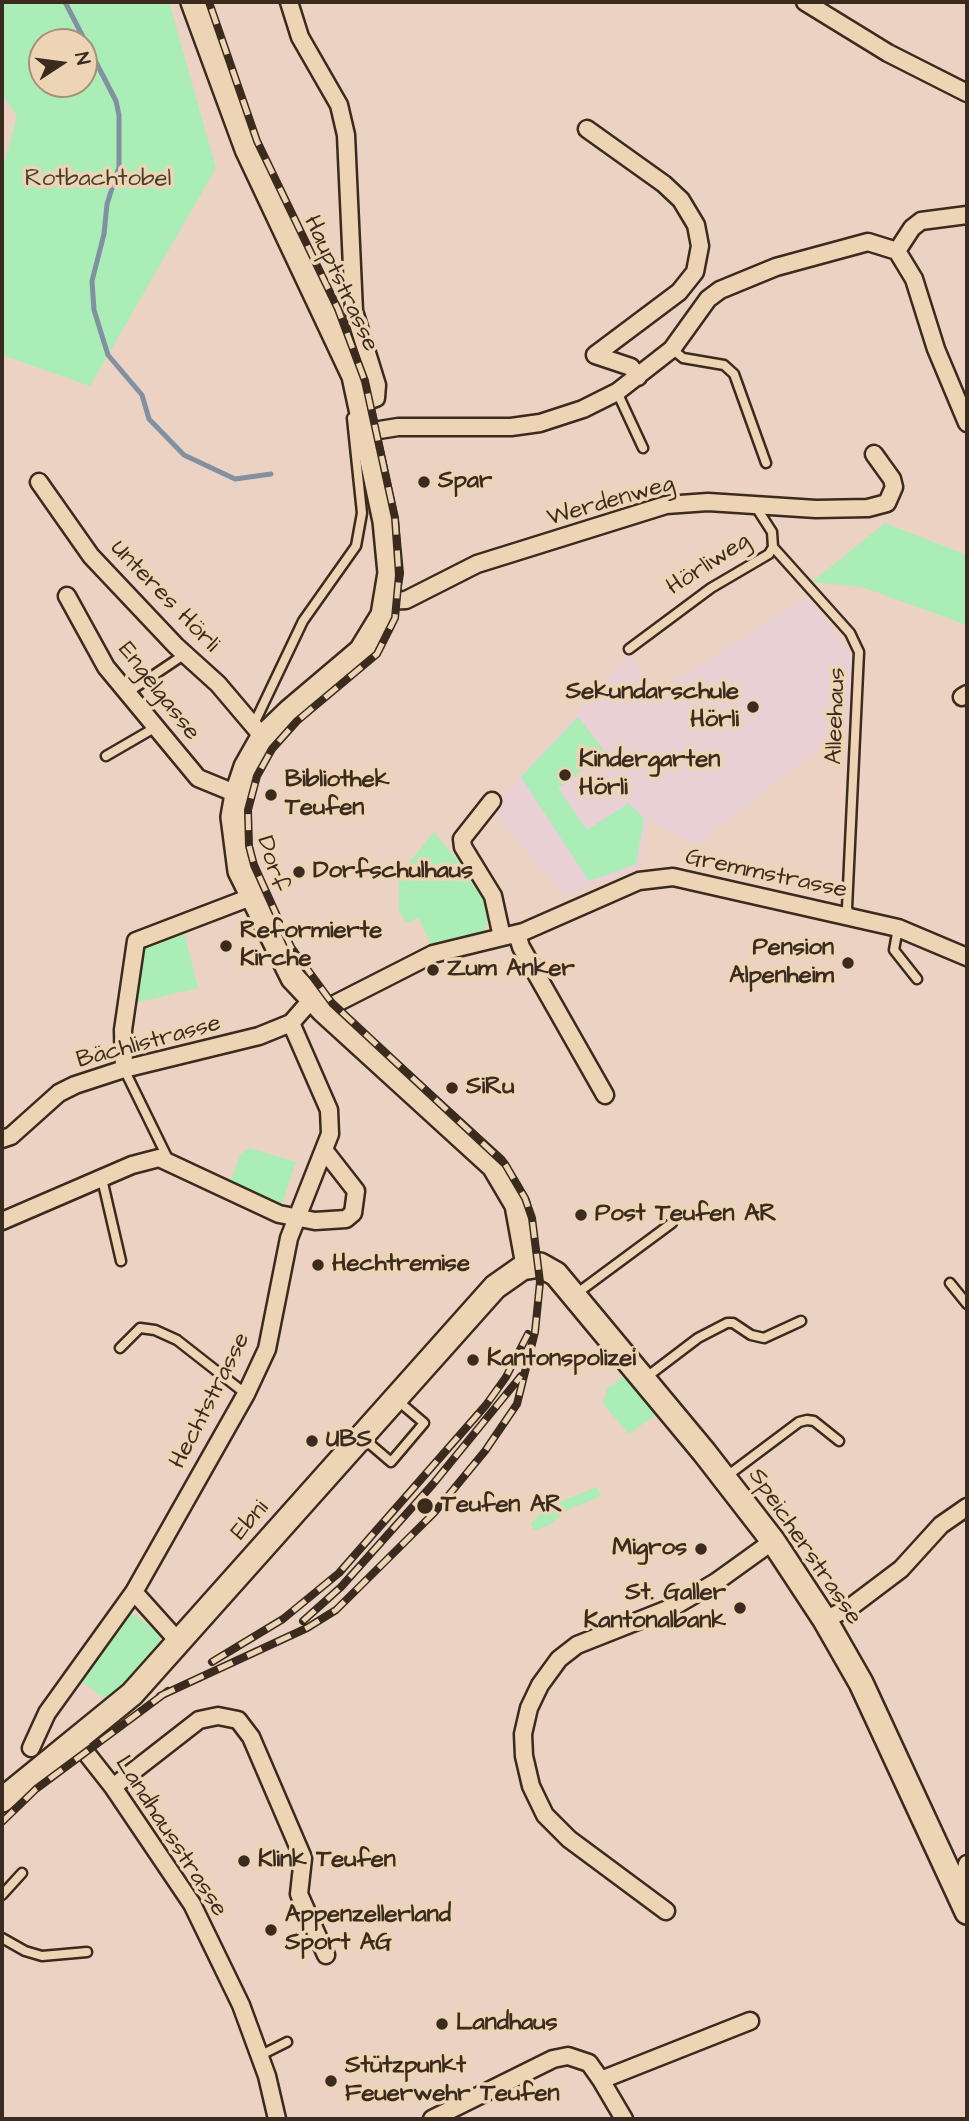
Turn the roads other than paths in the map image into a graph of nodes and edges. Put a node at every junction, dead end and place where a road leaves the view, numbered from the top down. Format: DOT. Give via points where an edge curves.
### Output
graph roads {
  1 [pos="193,2"];
  2 [pos="289,2"];
  3 [pos="805,2"];
  4 [pos="967,93"];
  5 [pos="587,129"];
  6 [pos="967,215"];
  7 [pos="897,251"];
  8 [pos="672,349"];
  9 [pos="354,376"];
  10 [pos="638,377"];
  11 [pos="617,392"];
  12 [pos="361,403"];
  13 [pos="967,423"];
  14 [pos="367,432"];
  15 [pos="643,448"];
  16 [pos="874,454"];
  17 [pos="766,463"];
  18 [pos="38,482"];
  19 [pos="754,505"];
  20 [pos="774,547"];
  21 [pos="67,596"];
  22 [pos="386,605"];
  23 [pos="629,649"];
  24 [pos="185,654"];
  25 [pos="127,693"];
  26 [pos="156,727"];
  27 [pos="258,733"];
  28 [pos="106,757"];
  29 [pos="237,793"];
  30 [pos="492,801"];
  31 [pos="251,897"];
  32 [pos="850,917"];
  33 [pos="898,928"];
  34 [pos="509,935"];
  35 [pos="967,957"];
  36 [pos="916,979"];
  37 [pos="318,1004"];
  38 [pos="291,1023"];
  39 [pos="124,1069"];
  40 [pos="606,1096"];
  41 [pos="2,1139"];
  42 [pos="324,1150"];
  43 [pos="170,1161"];
  44 [pos="102,1179"];
  45 [pos="296,1219"];
  46 [pos="2,1220"];
  47 [pos="672,1223"];
  48 [pos="121,1261"];
  49 [pos="528,1265"];
  50 [pos="950,1283"];
  51 [pos="574,1295"];
  52 [pos="967,1304"];
  53 [pos="801,1321"];
  54 [pos="120,1348"];
  55 [pos="643,1379"];
  56 [pos="246,1394"];
  57 [pos="395,1398"];
  58 [pos="361,1436"];
  59 [pos="839,1441"];
  60 [pos="724,1478"];
  61 [pos="967,1507"];
  62 [pos="773,1541"];
  63 [pos="134,1592"];
  64 [pos="825,1620"];
  65 [pos="178,1641"];
  66 [pos="76,1740"];
  67 [pos="31,1748"];
  68 [pos="113,1787"];
  69 [pos="2,1800"];
  70 [pos="967,1864"];
  71 [pos="22,1873"];
  72 [pos="954,1885"];
  73 [pos="2,1895"];
  74 [pos="666,1911"];
  75 [pos="967,1912"];
  76 [pos="2,1938"];
  77 [pos="88,1952"];
  78 [pos="326,1955"];
  79 [pos="750,2021"];
  80 [pos="287,2042"];
  81 [pos="259,2056"];
  82 [pos="601,2080"];
  83 [pos="277,2119"];
  84 [pos="432,2119"];
  85 [pos="624,2119"];
  1 -- 9 [label="main road, Hauptstrasse" via="247,149"];
  2 -- 12 [label="street" via="300,37 339,105 346,135 354,311 377,384 376,398"];
  3 -- 4 [label="street" via="888,53"];
  5 -- 10 [label="street" via="664,184 681,200 696,225 695,272 679,292 595,355 631,367"];
  6 -- 7 [label="street" via="921,221"];
  7 -- 8 [label="street" via="868,242 854,244 736,281 708,299"];
  7 -- 13 [label="street" via="914,279 936,349"];
  8 -- 10 [label="street"];
  8 -- 17 [label="lane" via="683,358 724,365 734,374"];
  9 -- 12 [label="main road, Hauptstrasse"];
  9 -- 27 [label="lane" via="345,380 362,513 356,546 303,621"];
  10 -- 11 [label="street"];
  11 -- 14 [label="street" via="540,423"];
  11 -- 15 [label="lane"];
  12 -- 14 [label="main road, Hauptstrasse"];
  14 -- 22 [label="main road, Hauptstrasse" via="385,521 390,573"];
  16 -- 19 [label="street, Werdenweg" via="892,479 894,487 887,502 868,508"];
  18 -- 24 [label="street, Unteres Hörli" via="92,556"];
  19 -- 20 [label="lane, Hörliweg" via="768,521"];
  19 -- 22 [label="street, Werdenweg" via="666,505 477,564 406,600"];
  20 -- 23 [label="lane, Hörliweg"];
  20 -- 32 [label="lane, Alleehaus" via="850,633 859,652"];
  21 -- 25 [label="street, Engelgasse" via="106,667"];
  22 -- 27 [label="main road, Dorf" via="361,651"];
  24 -- 25 [label="lane"];
  24 -- 27 [label="street, Unteres Hörli" via="218,684"];
  25 -- 26 [label="street, Engelgasse"];
  26 -- 28 [label="lane"];
  26 -- 29 [label="street, Engelgasse" via="198,778"];
  27 -- 29 [label="main road, Dorf"];
  29 -- 31 [label="main road, Dorf" via="234,838"];
  30 -- 34 [label="street" via="464,834 463,847 489,887"];
  31 -- 37 [label="main road, Dorf" via="293,978"];
  31 -- 39 [label="street" via="136,941 123,1030"];
  32 -- 33 [label="street, Gremmstrasse"];
  32 -- 34 [label="street, Gremmstrasse" via="673,877 639,881 569,914"];
  33 -- 35 [label="street, Gremmstrasse"];
  33 -- 36 [label="lane" via="894,950"];
  34 -- 37 [label="street, Gremmstrasse" via="433,954"];
  34 -- 40 [label="street" via="521,947"];
  37 -- 38 [label="street, Bächlistrasse"];
  37 -- 49 [label="main road, Dorf" via="494,1166 517,1205"];
  38 -- 39 [label="street, Bächlistrasse" via="238,1043"];
  38 -- 42 [label="street, Hechtstrasse" via="329,1110 330,1134"];
  39 -- 41 [label="street, Bächlistrasse" via="59,1093"];
  39 -- 43 [label="lane"];
  42 -- 45 [label="street, Hechtstrasse"];
  42 -- 45 [label="street" via="356,1191 353,1213 341,1220"];
  43 -- 44 [label="street" via="149,1159"];
  43 -- 45 [label="street"];
  44 -- 46 [label="street"];
  44 -- 48 [label="lane"];
  45 -- 56 [label="street, Hechtstrasse" via="267,1349"];
  47 -- 51 [label="lane"];
  49 -- 51 [label="main road, Speicherstrasse" via="550,1268"];
  49 -- 57 [label="main road, Ebni" via="495,1287"];
  50 -- 52 [label="lane"];
  51 -- 55 [label="main road, Speicherstrasse"];
  53 -- 55 [label="lane" via="764,1338 727,1323 698,1338"];
  54 -- 56 [label="lane" via="141,1328 155,1330 177,1340"];
  55 -- 60 [label="main road, Speicherstrasse"];
  56 -- 63 [label="street, Hechtstrasse"];
  57 -- 58 [label="main road, Ebni"];
  57 -- 58 [label="lane" via="424,1423 391,1462"];
  58 -- 65 [label="main road, Ebni"];
  59 -- 60 [label="lane" via="807,1420"];
  60 -- 62 [label="main road, Speicherstrasse"];
  61 -- 64 [label="street" via="941,1525 901,1569"];
  62 -- 64 [label="main road, Speicherstrasse"];
  62 -- 74 [label="street" via="673,1606 577,1645 559,1659 529,1709 524,1756 545,1815 569,1839"];
  63 -- 65 [label="street"];
  63 -- 67 [label="street, Hechtstrasse" via="47,1713"];
  64 -- 72 [label="main road, Speicherstrasse" via="861,1683"];
  65 -- 66 [label="main road, Ebni" via="132,1694"];
  66 -- 68 [label="street, Landhausstrasse"];
  66 -- 69 [label="main road, Ebni"];
  68 -- 78 [label="street" via="199,1720 218,1716 238,1720 251,1737 303,1858 299,1894"];
  68 -- 81 [label="street, Landhausstrasse" via="192,1904 241,2005"];
  70 -- 72 [label="street"];
  71 -- 73 [label="lane"];
  72 -- 75 [label="main road, Speicherstrasse"];
  76 -- 77 [label="lane" via="42,1956"];
  79 -- 82 [label="street"];
  80 -- 81 [label="lane"];
  81 -- 83 [label="street, Landhausstrasse"];
  82 -- 84 [label="street" via="589,2063 568,2056 553,2059"];
  82 -- 85 [label="street"];
}
